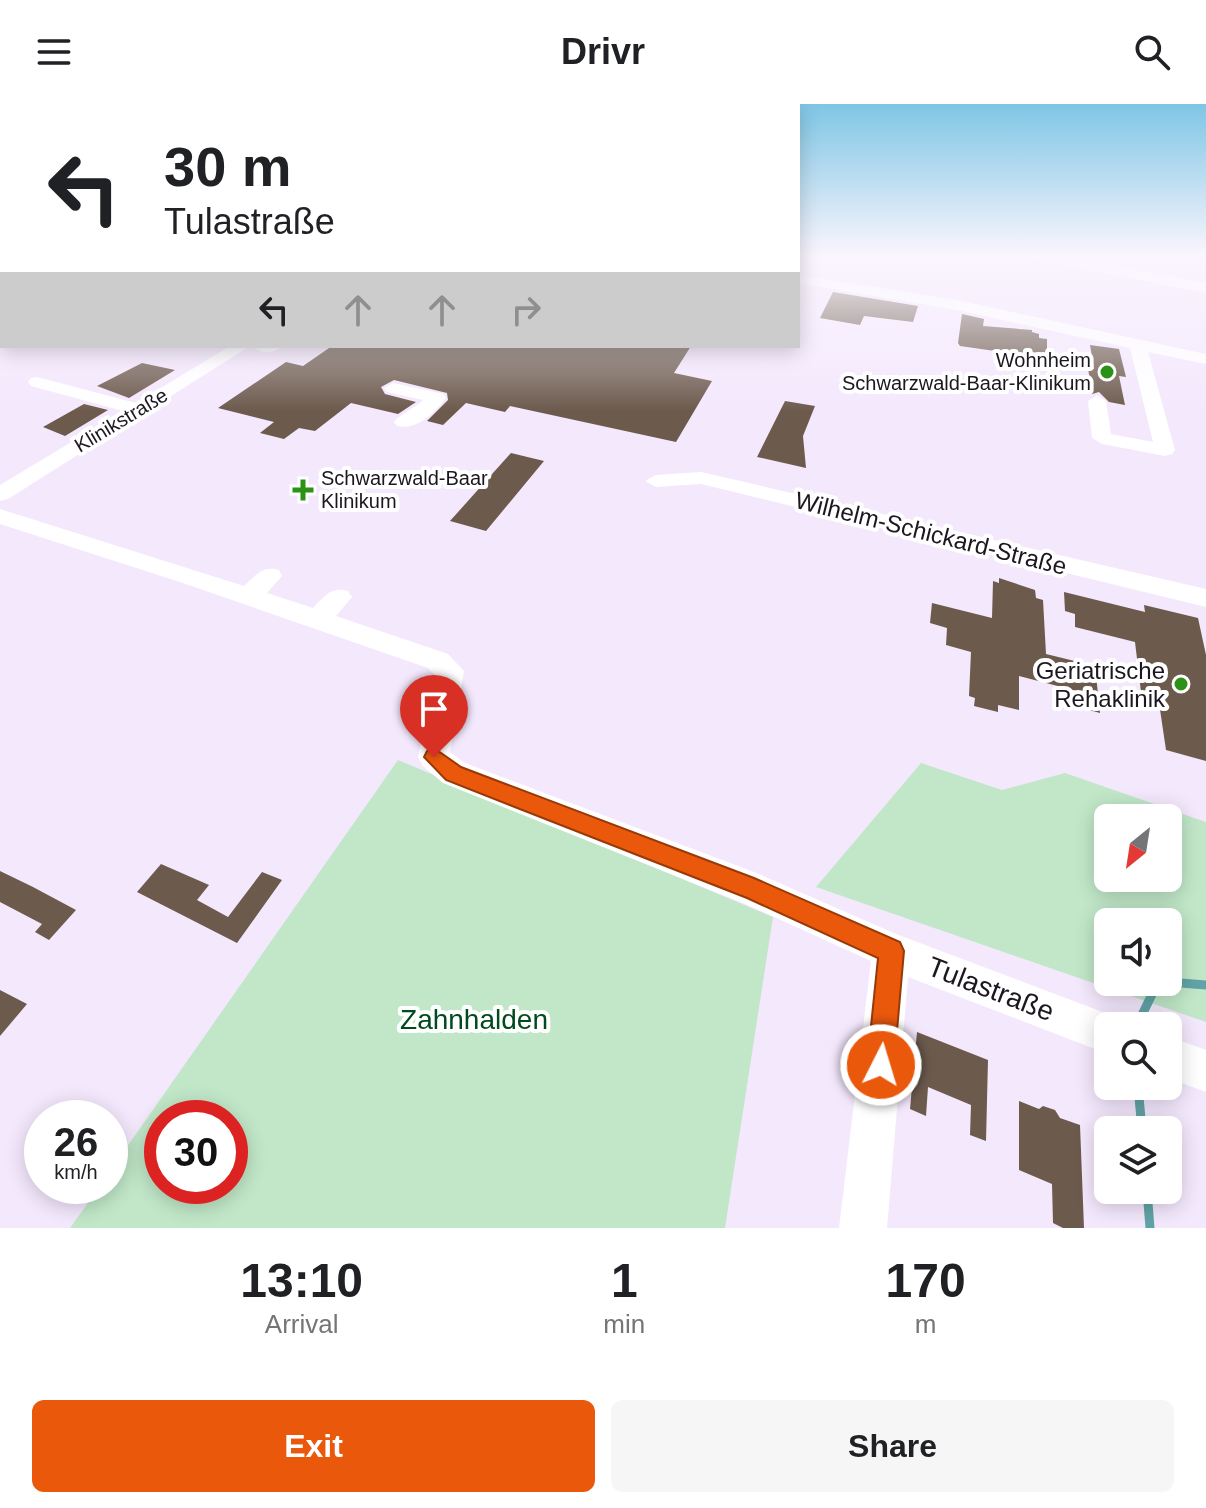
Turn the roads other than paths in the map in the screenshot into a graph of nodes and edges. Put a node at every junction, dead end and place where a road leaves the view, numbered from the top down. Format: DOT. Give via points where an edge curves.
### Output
graph roads {
  1 [pos="961,305"];
  2 [pos="1138,344"];
  3 [pos="239,348"];
  4 [pos="1206,359"];
  5 [pos="37,382"];
  6 [pos="393,388"];
  7 [pos="1097,401"];
  8 [pos="138,409"];
  9 [pos="404,422"];
  10 [pos="656,481"];
  11 [pos="0,494"];
  12 [pos="0,516"];
  13 [pos="185,550"];
  14 [pos="213,559"];
  15 [pos="163,568"];
  16 [pos="270,576"];
  17 [pos="192,577"];
  18 [pos="339,597"];
  19 [pos="247,598"];
  20 [pos="1206,598"];
  21 [pos="316,621"];
  22 [pos="891,951"];
  23 [pos="1094,1029"];
  24 [pos="1182,1062"];
  25 [pos="1206,1071"];
  26 [pos="863,1228"];
  1 -- 2 [label="street"];
  2 -- 4 [label="street"];
  2 -- 7 [label="street" via="1161,432 1100,422"];
  3 -- 8 [label="street, Klinikstraße"];
  5 -- 8 [label="street"];
  6 -- 9 [label="street" via="437,398"];
  8 -- 11 [label="street, Klinikstraße"];
  10 -- 20 [label="street, Wilhelm-Schickard-Straße" via="701,478"];
  12 -- 15 [label="street"];
  13 -- 15 [label="street"];
  14 -- 17 [label="street"];
  15 -- 17 [label="street"];
  16 -- 19 [label="street"];
  17 -- 19 [label="street"];
  18 -- 21 [label="street"];
  19 -- 21 [label="street"];
  21 -- 22 [label="street, Tulastraße" via="438,661 450,671 434,757 454,773 754,890"];
  22 -- 23 [label="street, Tulastraße"];
  22 -- 26 [label="street"];
  24 -- 25 [label="street"];
}
